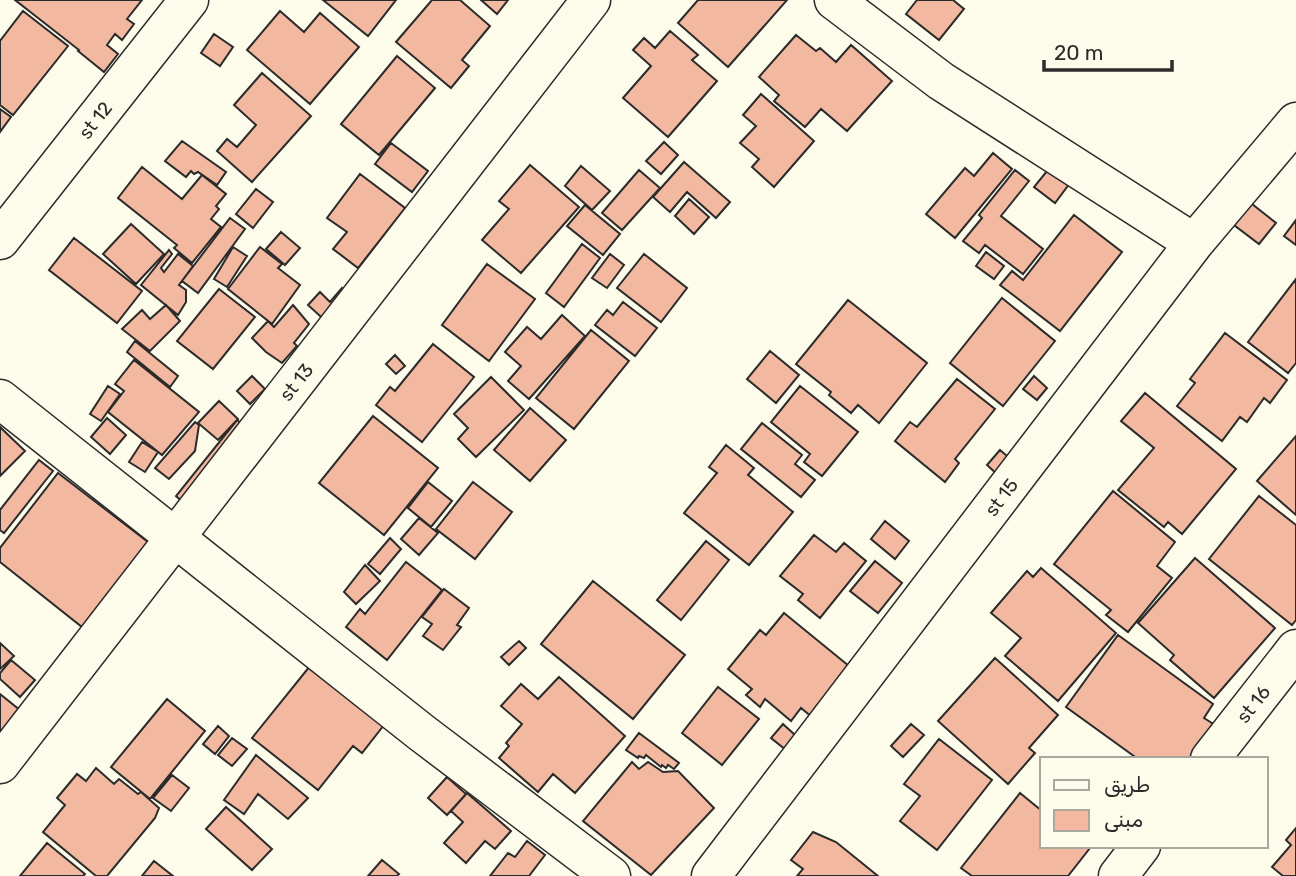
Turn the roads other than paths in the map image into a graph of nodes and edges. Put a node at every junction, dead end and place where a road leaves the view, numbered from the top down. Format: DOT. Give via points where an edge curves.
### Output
graph roads {
  1 [pos="190,0"];
  2 [pos="591,0"];
  3 [pos="834,0"];
  4 [pos="1296,122"];
  5 [pos="0,240"];
  6 [pos="1194,243"];
  7 [pos="0,399"];
  8 [pos="176,537"];
  9 [pos="1296,649"];
  10 [pos="1212,757"];
  11 [pos="0,764"];
  12 [pos="1139,848"];
  13 [pos="611,876"];
  14 [pos="711,876"];
  15 [pos="1118,876"];
  1 -- 5 [label="street, st 12"];
  2 -- 8 [label="street, st 13"];
  3 -- 6 [label="street" via="941,81"];
  4 -- 6 [label="street, st 15"];
  6 -- 14 [label="street, st 15"];
  7 -- 8 [label="street"];
  8 -- 11 [label="street, st 13"];
  8 -- 13 [label="street"];
  9 -- 10 [label="street, st 16"];
  12 -- 15 [label="street"];
}
